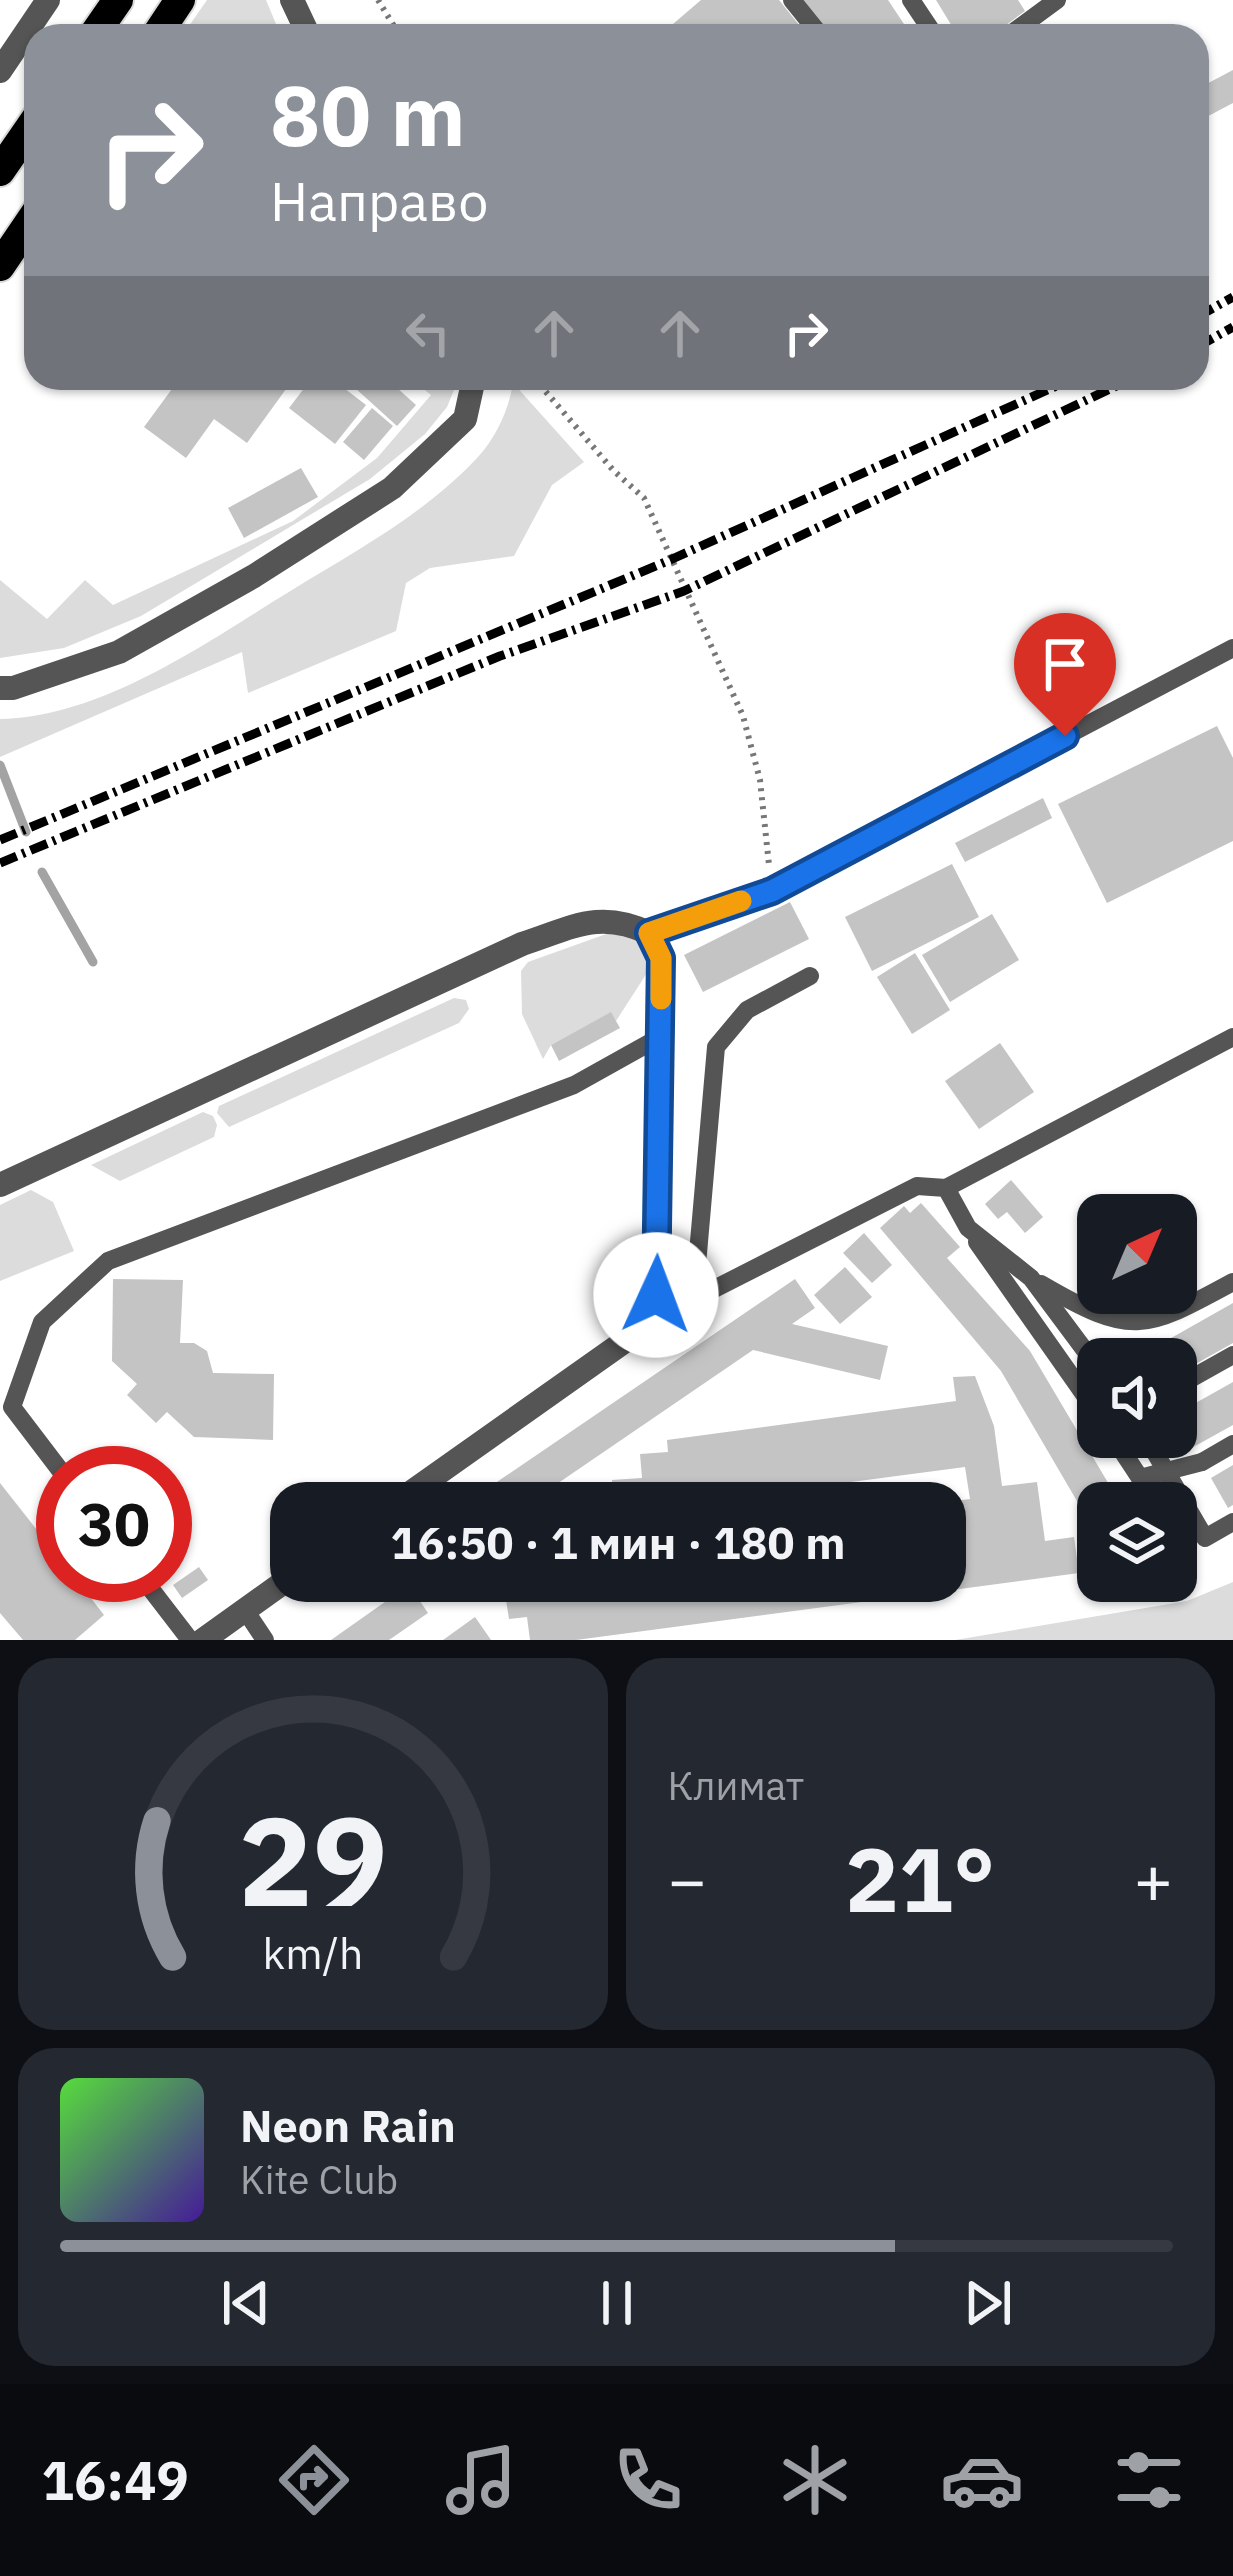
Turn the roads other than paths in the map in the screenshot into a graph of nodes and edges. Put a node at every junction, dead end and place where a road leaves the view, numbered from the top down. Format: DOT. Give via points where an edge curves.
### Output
graph roads {
  1 [pos="792,0"];
  2 [pos="1049,2"];
  3 [pos="811,24"];
  4 [pos="1022,24"];
  5 [pos="24,36"];
  6 [pos="0,71"];
  7 [pos="24,136"];
  8 [pos="0,171"];
  9 [pos="24,231"];
  10 [pos="24,241"];
  11 [pos="0,267"];
  12 [pos="471,390"];
  13 [pos="1233,648"];
  14 [pos="0,688"];
  15 [pos="649,933"];
  16 [pos="810,976"];
  17 [pos="661,1037"];
  18 [pos="1233,1037"];
  19 [pos="0,1185"];
  20 [pos="946,1188"];
  21 [pos="968,1228"];
  22 [pos="1030,1278"];
  23 [pos="1233,1282"];
  24 [pos="694,1298"];
  25 [pos="659,1317"];
  26 [pos="1077,1340"];
  27 [pos="1233,1355"];
  28 [pos="1197,1375"];
  29 [pos="1077,1384"];
  30 [pos="1233,1444"];
  31 [pos="42,1446"];
  32 [pos="1127,1458"];
  33 [pos="1158,1458"];
  34 [pos="426,1482"];
  35 [pos="1233,1522"];
  36 [pos="270,1592"];
  37 [pos="161,1602"];
  38 [pos="244,1610"];
  39 [pos="190,1640"];
  40 [pos="203,1640"];
  41 [pos="265,1640"];
  1 -- 3 [label="lane"];
  2 -- 4 [label="lane"];
  5 -- 6 [label="street"];
  7 -- 8 [label="main road"];
  9 -- 11 [label="main road"];
  10 -- 11 [label="street"];
  12 -- 14 [label="street" via="465,419 392,488 254,576 119,652"];
  13 -- 15 [label="lane" via="772,891"];
  15 -- 17 [label="street" via="661,958"];
  15 -- 19 [label="street" via="621,920 590,922 522,944"];
  16 -- 24 [label="lane" via="748,1010 716,1046"];
  17 -- 25 [label="street"];
  17 -- 31 [label="lane" via="574,1085 108,1261 41,1322 12,1407"];
  18 -- 20 [label="lane"];
  20 -- 21 [label="lane"];
  20 -- 24 [label="lane" via="917,1186"];
  21 -- 22 [label="lane"];
  21 -- 29 [label="lane"];
  22 -- 23 [label="lane" via="1098,1317 1135,1324 1172,1316"];
  22 -- 26 [label="lane"];
  24 -- 25 [label="lane"];
  25 -- 34 [label="street"];
  27 -- 28 [label="lane"];
  30 -- 32 [label="lane, bridge" via="1202,1462 1140,1478"];
  33 -- 35 [label="lane" via="1205,1538"];
  36 -- 38 [label="street"];
  37 -- 39 [label="lane"];
  38 -- 40 [label="street"];
  38 -- 41 [label="lane"];
}
